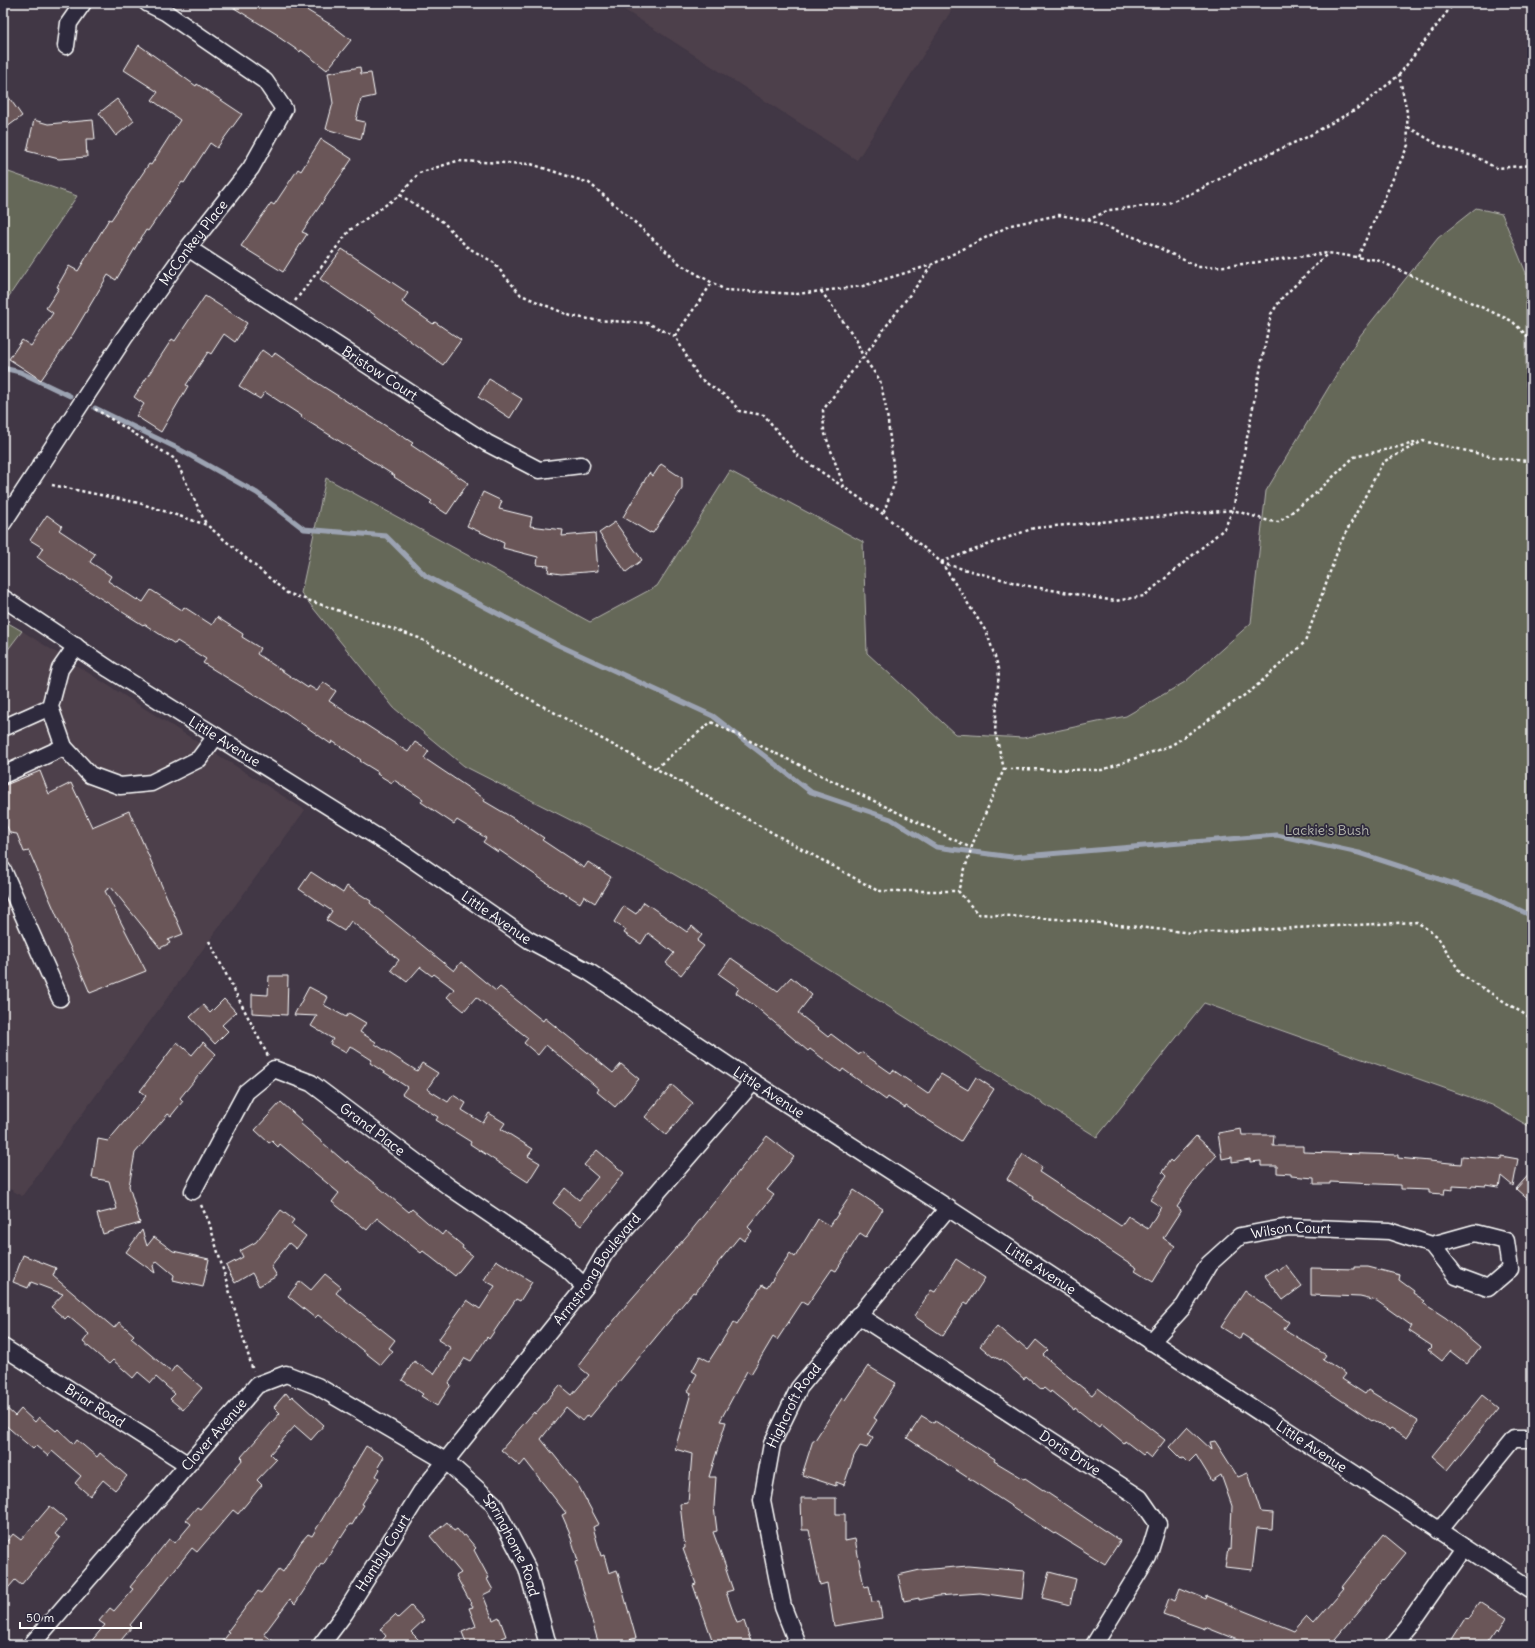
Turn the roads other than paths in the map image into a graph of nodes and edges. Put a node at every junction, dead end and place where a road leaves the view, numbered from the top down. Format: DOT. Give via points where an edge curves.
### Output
graph roads {
  1 [pos="83,3"];
  2 [pos="147,3"];
  3 [pos="66,46"];
  4 [pos="188,248"];
  5 [pos="581,465"];
  6 [pos="3,523"];
  7 [pos="3,598"];
  8 [pos="76,646"];
  9 [pos="50,707"];
  10 [pos="3,728"];
  11 [pos="216,736"];
  12 [pos="64,747"];
  13 [pos="3,775"];
  14 [pos="3,870"];
  15 [pos="60,998"];
  16 [pos="753,1082"];
  17 [pos="193,1191"];
  18 [pos="948,1208"];
  19 [pos="1432,1245"];
  20 [pos="585,1287"];
  21 [pos="858,1315"];
  22 [pos="1151,1342"];
  23 [pos="3,1347"];
  24 [pos="1532,1439"];
  25 [pos="447,1462"];
  26 [pos="187,1464"];
  27 [pos="1439,1531"];
  28 [pos="1464,1547"];
  29 [pos="1532,1591"];
  30 [pos="31,1645"];
  31 [pos="321,1645"];
  32 [pos="548,1645"];
  33 [pos="798,1645"];
  34 [pos="1094,1645"];
  35 [pos="1393,1645"];
  1 -- 3 [label="street" via="69,23"];
  2 -- 4 [label="street, McConkey Place" via="165,12 265,81 284,109 251,168"];
  4 -- 5 [label="street, Bristow Court" via="487,443 539,470"];
  4 -- 6 [label="street, McConkey Place" via="116,350"];
  7 -- 8 [label="street, Little Avenue"];
  8 -- 9 [label="street" via="60,669"];
  8 -- 11 [label="street, Little Avenue"];
  9 -- 10 [label="street"];
  9 -- 12 [label="street"];
  11 -- 12 [label="street" via="199,758 180,769 151,783 120,786 90,774"];
  11 -- 16 [label="street, Little Avenue" via="406,855 529,940 589,972"];
  12 -- 13 [label="street"];
  14 -- 15 [label="street"];
  16 -- 18 [label="street, Little Avenue"];
  16 -- 20 [label="street, Armstrong Boulevard" via="604,1253"];
  17 -- 20 [label="street, Grand Place" via="246,1092 274,1069 310,1083 448,1186 557,1260"];
  18 -- 21 [label="street, Highcroft Road"];
  18 -- 22 [label="street, Little Avenue"];
  19 -- 19 [label="street" via="1456,1276 1488,1288 1510,1269 1506,1241 1474,1233"];
  19 -- 22 [label="street, Wilson Court" via="1389,1231 1289,1227 1240,1236 1210,1264 1184,1306"];
  20 -- 25 [label="street, Armstrong Boulevard"];
  21 -- 33 [label="street, Highcroft Road" via="799,1388 772,1444 762,1500 783,1607"];
  21 -- 34 [label="street, Doris Drive" via="1140,1498 1158,1524 1148,1557"];
  22 -- 27 [label="street, Little Avenue"];
  23 -- 26 [label="street, Briar Road"];
  24 -- 27 [label="street" via="1514,1439"];
  25 -- 26 [label="street, Clover Avenue" via="317,1386 286,1374 257,1385"];
  25 -- 31 [label="street, Hambly Court" via="421,1492 345,1613"];
  25 -- 32 [label="street, Springhome Road" via="492,1503 527,1568"];
  26 -- 30 [label="street, Clover Avenue"];
  27 -- 28 [label="street, Little Avenue"];
  28 -- 29 [label="street, Little Avenue"];
  28 -- 35 [label="street"];
}
